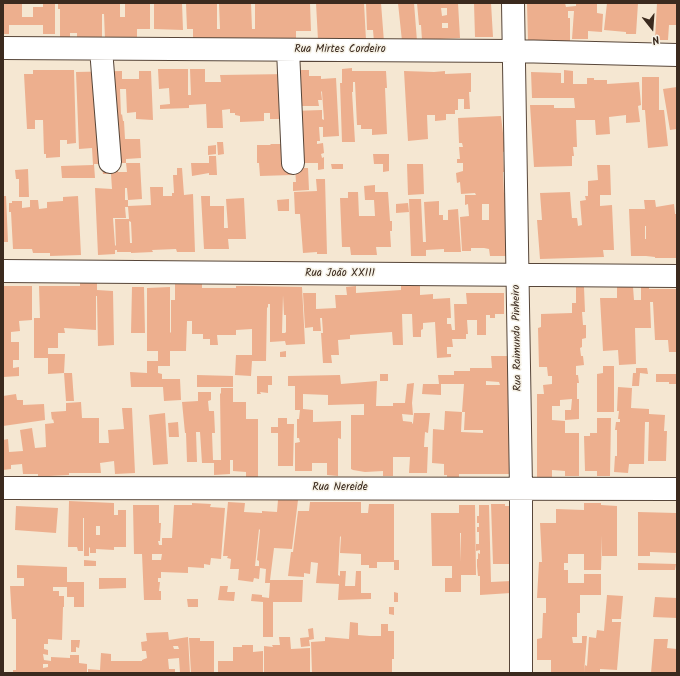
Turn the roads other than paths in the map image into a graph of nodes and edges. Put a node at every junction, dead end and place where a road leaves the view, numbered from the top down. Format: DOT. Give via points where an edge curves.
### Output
graph roads {
  1 [pos="513,3"];
  2 [pos="3,48"];
  3 [pos="101,49"];
  4 [pos="288,50"];
  5 [pos="513,52"];
  6 [pos="677,55"];
  7 [pos="110,162"];
  8 [pos="293,163"];
  9 [pos="3,271"];
  10 [pos="517,276"];
  11 [pos="677,276"];
  12 [pos="3,488"];
  13 [pos="521,488"];
  14 [pos="677,489"];
  15 [pos="521,673"];
  1 -- 5 [label="street, Rua Raimundo Pinheiro"];
  2 -- 3 [label="street, Rua Mirtes Cordeiro"];
  3 -- 4 [label="street, Rua Mirtes Cordeiro"];
  3 -- 7 [label="street"];
  4 -- 5 [label="street, Rua Mirtes Cordeiro"];
  4 -- 8 [label="street"];
  5 -- 6 [label="street, Rua Mirtes Cordeiro"];
  5 -- 10 [label="street, Rua Raimundo Pinheiro"];
  9 -- 10 [label="street, Rua João XXIII"];
  10 -- 11 [label="street, Rua João XXIII"];
  10 -- 13 [label="street, Rua Raimundo Pinheiro"];
  12 -- 13 [label="street, Rua Nereide"];
  13 -- 14 [label="street, Rua Nereide"];
  13 -- 15 [label="street, Rua Raimundo Pinheiro"];
}
